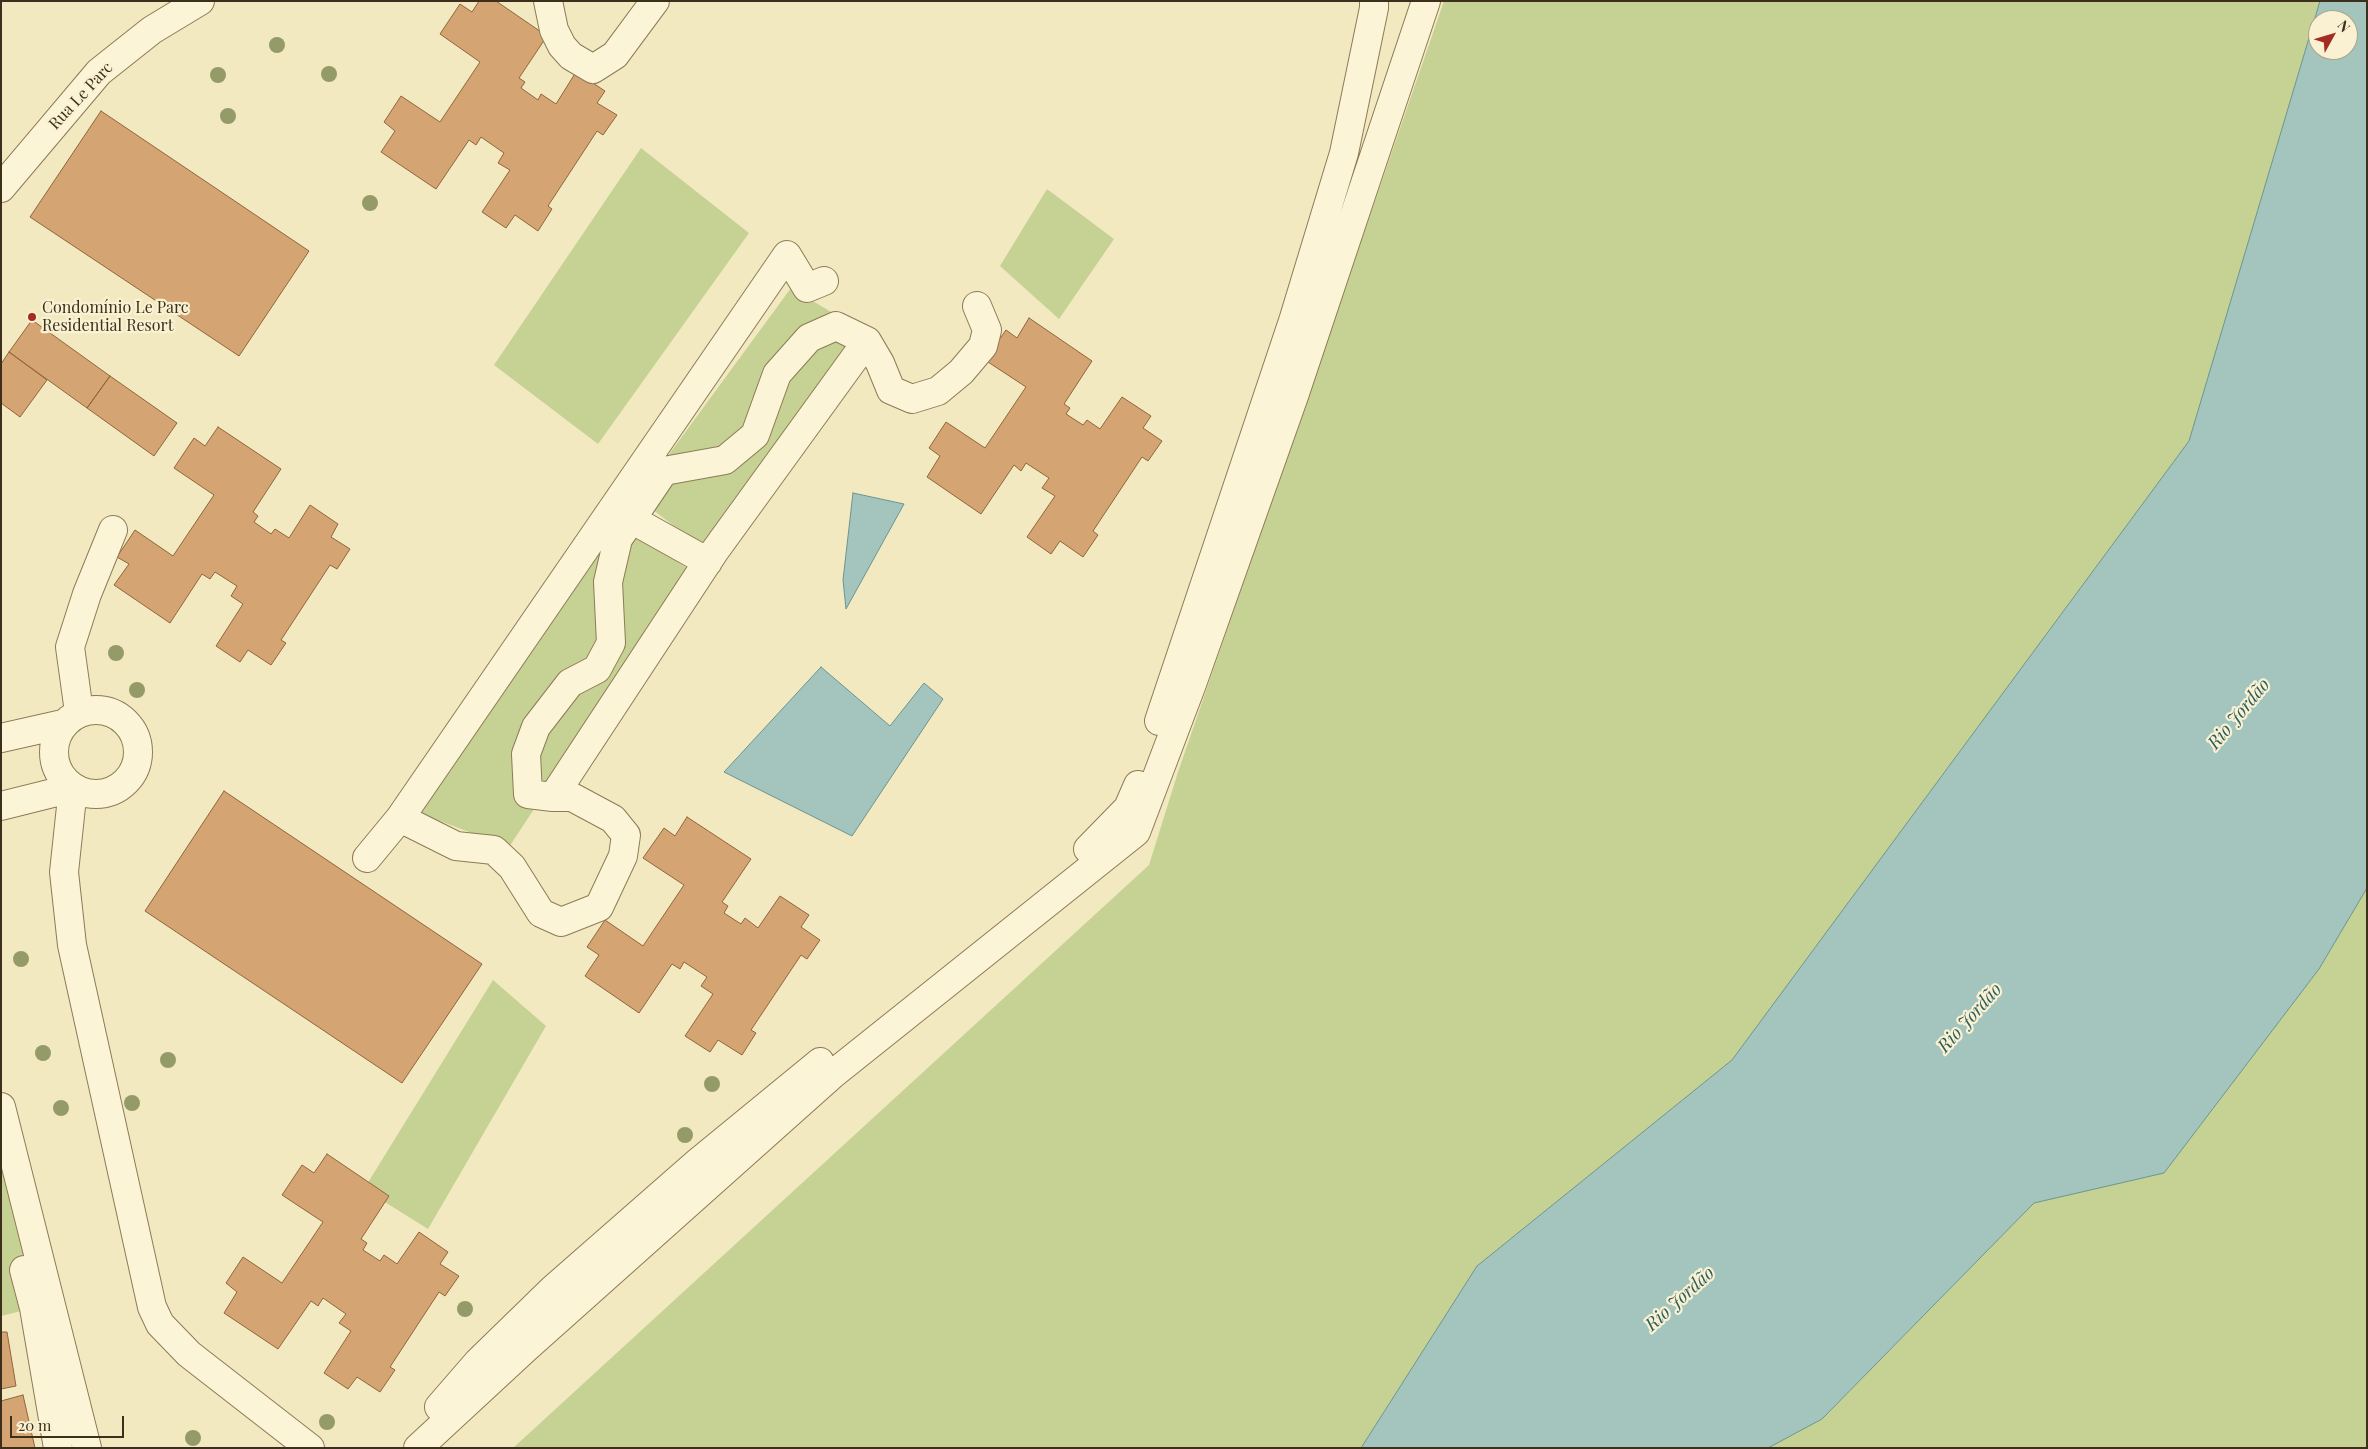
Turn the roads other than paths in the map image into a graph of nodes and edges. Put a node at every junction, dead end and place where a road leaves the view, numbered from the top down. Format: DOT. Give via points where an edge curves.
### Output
graph roads {
  1 [pos="200,1"];
  2 [pos="548,1"];
  3 [pos="655,1"];
  4 [pos="1374,1"];
  5 [pos="1426,1"];
  6 [pos="1,188"];
  7 [pos="824,281"];
  8 [pos="977,306"];
  9 [pos="867,341"];
  10 [pos="623,512"];
  11 [pos="113,530"];
  12 [pos="708,562"];
  13 [pos="71,718"];
  14 [pos="1,738"];
  15 [pos="73,788"];
  16 [pos="554,797"];
  17 [pos="1,806"];
  18 [pos="400,818"];
  19 [pos="367,858"];
  20 [pos="1,1107"];
  21 [pos="1,1182"];
  22 [pos="90,1446"];
  23 [pos="58,1448"];
  24 [pos="310,1448"];
  25 [pos="400,1448"];
  26 [pos="418,1448"];
  1 -- 6 [label="street, Rua Le Parc" via="152,30 98,72"];
  2 -- 3 [label="street" via="554,30 562,46 571,56 593,69 615,56"];
  4 -- 25 [label="street" via="1341,162 1292,321 1128,808 1092,846 907,991 626,1224 485,1356"];
  5 -- 26 [label="street" via="1294,396 1136,832 834,1074"];
  7 -- 10 [label="street" via="807,288 787,255"];
  8 -- 9 [label="street" via="987,330 983,346 962,372 930,394 912,399 891,390"];
  9 -- 10 [label="street" via="836,326 809,338 777,374 755,435 725,460 664,471"];
  9 -- 12 [label="street"];
  10 -- 12 [label="street"];
  10 -- 16 [label="street" via="608,582 611,642 596,669 570,683 536,727 526,754 528,794"];
  10 -- 18 [label="street"];
  11 -- 13 [label="street" via="70,647"];
  12 -- 16 [label="street"];
  13 -- 14 [label="street"];
  13 -- 15 [label="street" via="55,740 54,758 60,775"];
  13 -- 15 [label="street" via="98,709 116,714 131,727 138,745 136,765 127,782 111,792 92,794"];
  15 -- 17 [label="street"];
  15 -- 24 [label="street" via="64,872 72,945 152,1307 160,1324 189,1354"];
  16 -- 18 [label="street" via="572,797 613,819 626,835 623,856 599,907 561,922 541,913 512,867 494,850 456,846"];
  18 -- 19 [label="street"];
  20 -- 22 [label="street"];
  21 -- 23 [label="street" via="34,1308"];
}
